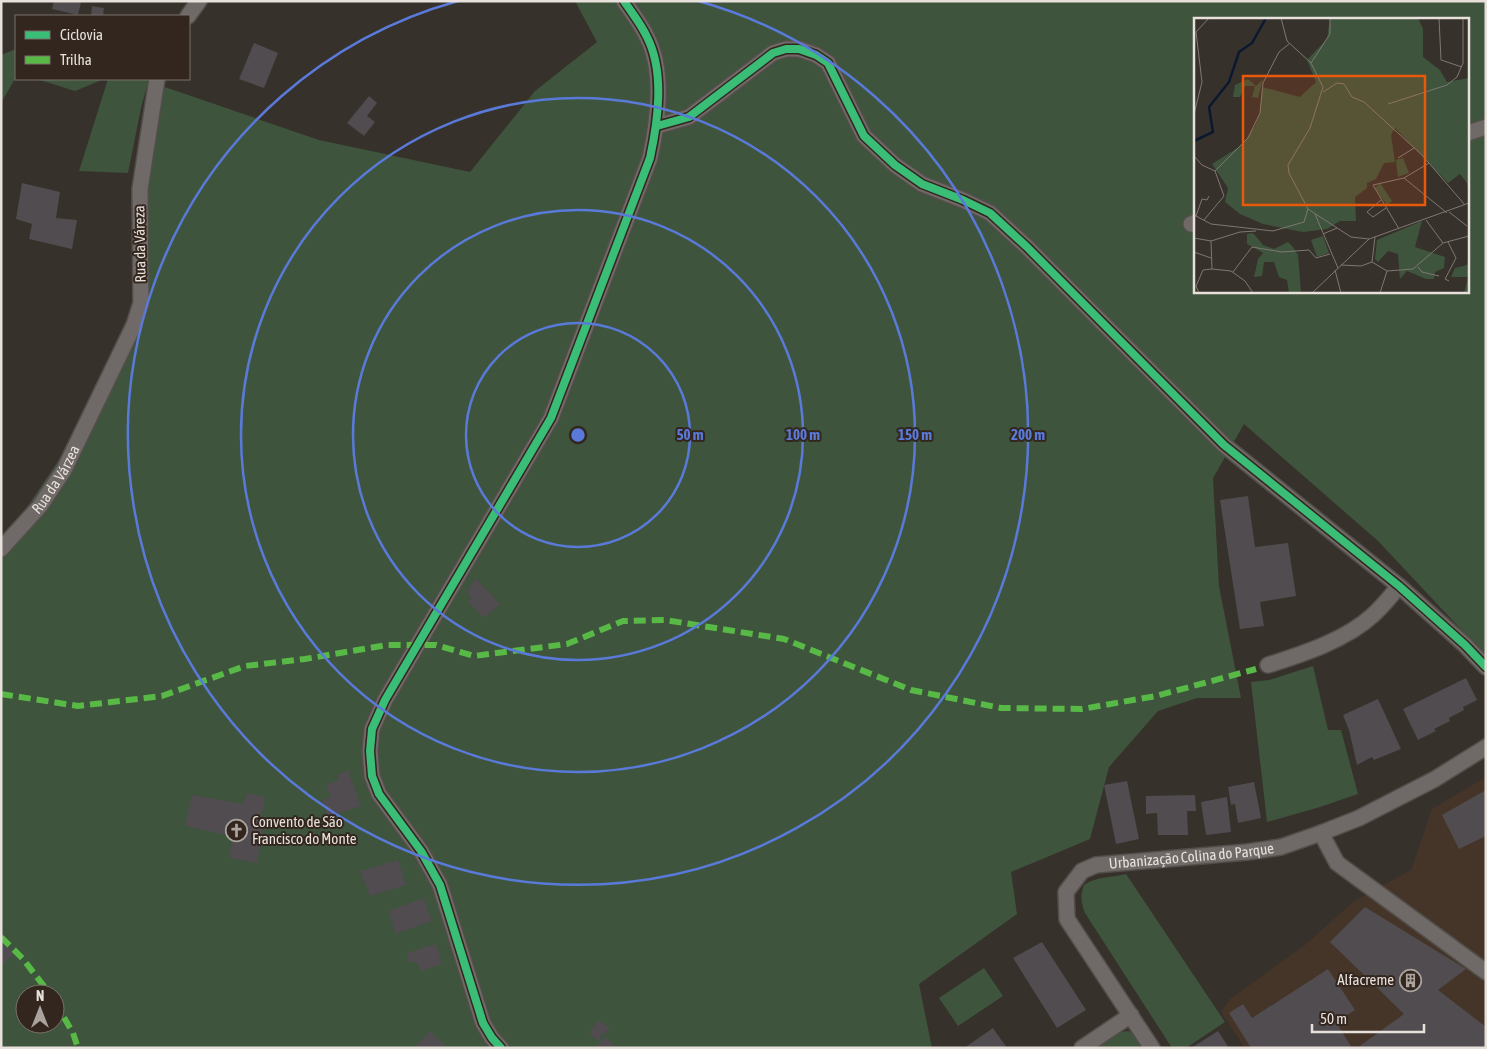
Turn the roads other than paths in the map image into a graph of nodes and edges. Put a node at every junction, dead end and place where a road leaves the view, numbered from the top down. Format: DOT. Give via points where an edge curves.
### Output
graph roads {
  1 [pos="199,1"];
  2 [pos="624,1"];
  3 [pos="189,15"];
  4 [pos="157,80"];
  5 [pos="657,126"];
  6 [pos="1486,127"];
  7 [pos="1470,132"];
  8 [pos="98,402"];
  9 [pos="1,549"];
  10 [pos="1400,586"];
  11 [pos="1268,665"];
  12 [pos="1486,667"];
  13 [pos="1486,747"];
  14 [pos="1321,833"];
  15 [pos="1486,972"];
  16 [pos="1131,1015"];
  17 [pos="501,1048"];
  18 [pos="1082,1048"];
  19 [pos="1152,1048"];
  1 -- 3 [label="street"];
  2 -- 5 [label="street" via="648,38 656,64"];
  4 -- 8 [label="street, Rua da Váreza" via="140,189 141,303"];
  5 -- 10 [label="street" via="689,117 773,53 799,49 816,55 828,63 864,136 895,165 922,184 990,213 1224,445"];
  5 -- 17 [label="street" via="650,158 551,418 385,700 372,729 372,776 379,794 421,852 440,885 483,1023"];
  6 -- 7 [label="street"];
  8 -- 9 [label="street, Rua da Várzea" via="64,470 40,506"];
  10 -- 11 [label="street" via="1372,616 1345,634 1305,654"];
  10 -- 12 [label="street"];
  13 -- 14 [label="street, Urbanização Colina do Parque" via="1435,779 1359,818"];
  14 -- 15 [label="street" via="1337,863"];
  14 -- 16 [label="street, Urbanização Colina do Parque" via="1281,847 1096,865 1082,871 1066,892 1067,920"];
  16 -- 18 [label="street"];
  16 -- 19 [label="street, Urbanização Colina do Parque"];
}
